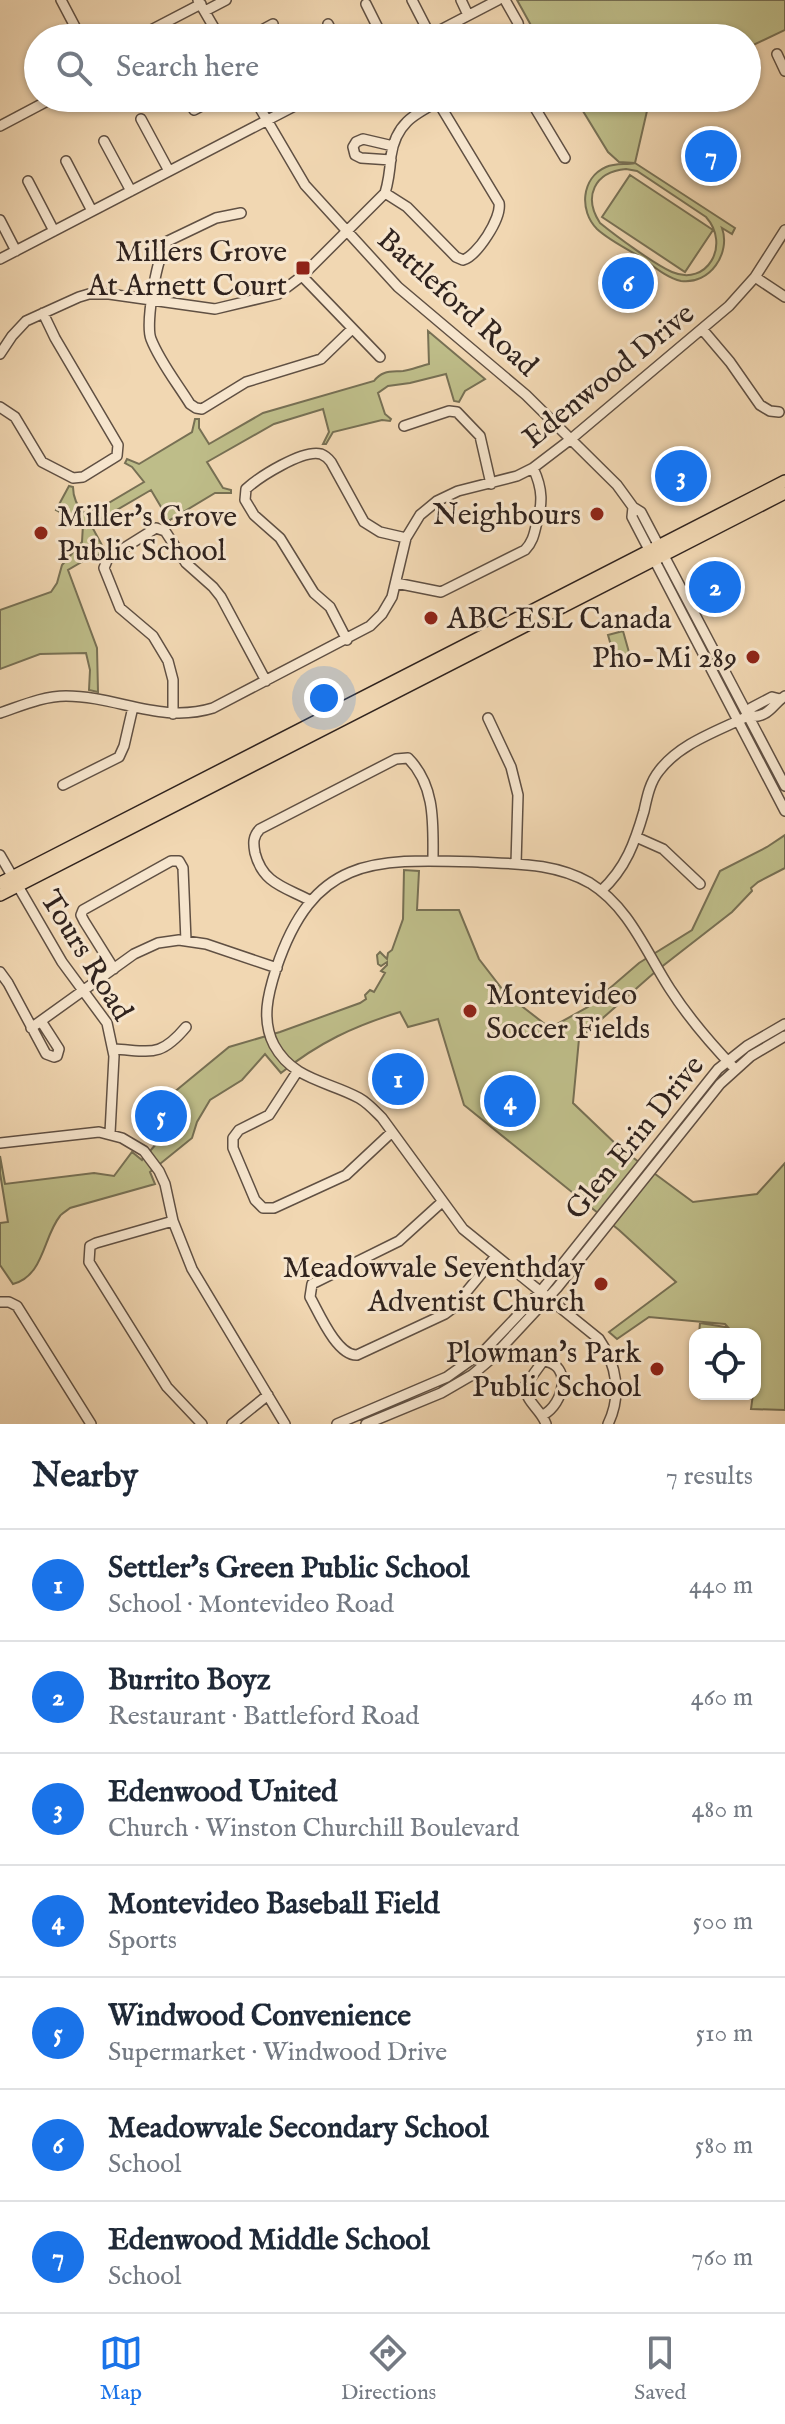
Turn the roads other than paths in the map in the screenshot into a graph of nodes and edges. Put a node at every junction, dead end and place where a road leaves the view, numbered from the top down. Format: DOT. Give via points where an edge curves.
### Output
graph roads {
  1 [pos="61,0"];
  2 [pos="226,0"];
  3 [pos="412,0"];
  4 [pos="461,0"];
  5 [pos="498,0"];
  6 [pos="505,0"];
  7 [pos="366,4"];
  8 [pos="201,5"];
  9 [pos="468,15"];
  10 [pos="74,24"];
  11 [pos="163,24"];
  12 [pos="212,24"];
  13 [pos="376,24"];
  14 [pos="422,24"];
  15 [pos="450,24"];
  16 [pos="518,24"];
  17 [pos="777,54"];
  18 [pos="785,71"];
  19 [pos="26,112"];
  20 [pos="262,112"];
  21 [pos="283,112"];
  22 [pos="421,112"];
  23 [pos="448,112"];
  24 [pos="537,112"];
  25 [pos="141,119"];
  26 [pos="267,120"];
  27 [pos="0,126"];
  28 [pos="104,141"];
  29 [pos="393,146"];
  30 [pos="565,158"];
  31 [pos="391,160"];
  32 [pos="66,161"];
  33 [pos="169,171"];
  34 [pos="28,181"];
  35 [pos="131,191"];
  36 [pos="385,193"];
  37 [pos="92,211"];
  38 [pos="241,213"];
  39 [pos="0,220"];
  40 [pos="785,230"];
  41 [pos="54,231"];
  42 [pos="347,232"];
  43 [pos="16,251"];
  44 [pos="0,259"];
  45 [pos="302,276"];
  46 [pos="755,277"];
  47 [pos="785,297"];
  48 [pos="152,300"];
  49 [pos="43,313"];
  50 [pos="352,329"];
  51 [pos="702,329"];
  52 [pos="0,354"];
  53 [pos="380,357"];
  54 [pos="0,407"];
  55 [pos="779,412"];
  56 [pos="404,426"];
  57 [pos="571,439"];
  58 [pos="533,468"];
  59 [pos="785,481"];
  60 [pos="491,484"];
  61 [pos="785,493"];
  62 [pos="406,538"];
  63 [pos="658,553"];
  64 [pos="396,583"];
  65 [pos="347,640"];
  66 [pos="266,681"];
  67 [pos="782,697"];
  68 [pos="133,707"];
  69 [pos="0,713"];
  70 [pos="173,714"];
  71 [pos="488,718"];
  72 [pos="743,718"];
  73 [pos="63,785"];
  74 [pos="785,786"];
  75 [pos="785,811"];
  76 [pos="636,837"];
  77 [pos="0,855"];
  78 [pos="433,861"];
  79 [pos="516,864"];
  80 [pos="15,882"];
  81 [pos="0,883"];
  82 [pos="700,884"];
  83 [pos="601,891"];
  84 [pos="0,895"];
  85 [pos="311,901"];
  86 [pos="186,941"];
  87 [pos="277,968"];
  88 [pos="114,969"];
  89 [pos="0,972"];
  90 [pos="83,991"];
  91 [pos="41,1021"];
  92 [pos="785,1024"];
  93 [pos="186,1027"];
  94 [pos="31,1028"];
  95 [pos="785,1036"];
  96 [pos="114,1049"];
  97 [pos="731,1065"];
  98 [pos="297,1072"];
  99 [pos="0,1130"];
  100 [pos="392,1132"];
  101 [pos="110,1133"];
  102 [pos="4,1142"];
  103 [pos="442,1202"];
  104 [pos="173,1221"];
  105 [pos="496,1256"];
  106 [pos="545,1294"];
  107 [pos="0,1302"];
  108 [pos="268,1395"];
  109 [pos="545,1420"];
  110 [pos="91,1424"];
  111 [pos="202,1424"];
  112 [pos="232,1424"];
  113 [pos="285,1424"];
  114 [pos="337,1424"];
  115 [pos="366,1424"];
  116 [pos="608,1424"];
  1 -- 10 [label="street"];
  2 -- 8 [label="street"];
  3 -- 14 [label="street"];
  4 -- 9 [label="street"];
  5 -- 9 [label="street"];
  6 -- 16 [label="street"];
  7 -- 13 [label="street"];
  8 -- 11 [label="street"];
  8 -- 12 [label="street"];
  9 -- 15 [label="street"];
  17 -- 18 [label="street"];
  19 -- 27 [label="street"];
  20 -- 26 [label="street, Battleford Road"];
  21 -- 26 [label="street"];
  22 -- 29 [label="street" via="406,121"];
  23 -- 36 [label="street" via="501,210 473,255 456,257 407,207"];
  24 -- 30 [label="street"];
  25 -- 33 [label="street"];
  26 -- 33 [label="street"];
  26 -- 42 [label="street, Battleford Road" via="305,185"];
  28 -- 35 [label="street"];
  29 -- 31 [label="street"];
  29 -- 31 [label="street" via="363,139 353,147 361,158"];
  31 -- 36 [label="street"];
  32 -- 37 [label="street"];
  33 -- 35 [label="street"];
  34 -- 41 [label="street"];
  35 -- 37 [label="street"];
  36 -- 42 [label="street"];
  37 -- 41 [label="street"];
  38 -- 48 [label="street" via="216,218 168,241 159,257"];
  39 -- 43 [label="street"];
  40 -- 46 [label="street, Edenwood Drive"];
  41 -- 43 [label="street"];
  42 -- 45 [label="street"];
  42 -- 57 [label="street, Battleford Road" via="398,287"];
  43 -- 44 [label="street"];
  45 -- 48 [label="street" via="278,294 225,308"];
  45 -- 50 [label="street"];
  46 -- 47 [label="street"];
  46 -- 51 [label="street, Edenwood Drive"];
  48 -- 49 [label="street" via="99,293"];
  48 -- 50 [label="street" via="150,336 190,404 202,409 253,379 321,359"];
  49 -- 52 [label="street" via="26,321"];
  49 -- 54 [label="street" via="118,445 117,456 78,479 67,476 42,462 15,417"];
  50 -- 53 [label="street"];
  51 -- 55 [label="street" via="760,405"];
  51 -- 57 [label="street, Edenwood Drive"];
  56 -- 60 [label="street" via="457,412 480,436"];
  57 -- 58 [label="street, Edenwood Drive"];
  57 -- 63 [label="street, Battleford Road" via="641,512"];
  58 -- 60 [label="street, Edenwood Drive"];
  58 -- 64 [label="street" via="542,509 525,550 441,592"];
  59 -- 63 [label="main road"];
  60 -- 62 [label="street, Edenwood Drive" via="437,501 420,515"];
  61 -- 63 [label="main road"];
  62 -- 64 [label="street, Edenwood Drive"];
  62 -- 65 [label="street" via="364,522 324,455 285,463 246,489 245,500 254,515 280,538"];
  63 -- 72 [label="street, Battleford Road"];
  63 -- 80 [label="main road"];
  64 -- 65 [label="street, Edenwood Drive" via="382,614"];
  65 -- 66 [label="street, Edenwood Drive"];
  66 -- 70 [label="street, Edenwood Drive" via="213,708"];
  66 -- 70 [label="street" via="213,587 193,571 165,531 156,528 108,558 104,568 120,608 153,636 168,661"];
  67 -- 72 [label="street" via="751,708"];
  68 -- 69 [label="street, Edenwood Drive" via="69,696"];
  68 -- 70 [label="street, Edenwood Drive"];
  68 -- 73 [label="street" via="119,757"];
  71 -- 79 [label="street" via="515,781"];
  72 -- 74 [label="street, Battleford Road"];
  72 -- 75 [label="street, Battleford Road"];
  72 -- 76 [label="street" via="684,748 661,768"];
  76 -- 82 [label="street" via="663,849"];
  76 -- 83 [label="street" via="626,861"];
  77 -- 80 [label="street, Tours Road"];
  78 -- 79 [label="street"];
  78 -- 85 [label="street" via="392,861 357,869"];
  78 -- 85 [label="street" via="431,802 414,764 408,758 396,759 256,834 253,845 265,876"];
  79 -- 83 [label="street" via="562,871"];
  80 -- 81 [label="main road"];
  80 -- 84 [label="main road"];
  80 -- 90 [label="street, Tours Road"];
  83 -- 97 [label="street" via="629,921 670,990"];
  85 -- 87 [label="street" via="291,929"];
  86 -- 87 [label="street"];
  86 -- 88 [label="street" via="146,948"];
  86 -- 88 [label="street" via="183,868 179,861 171,861 83,910 84,921"];
  87 -- 98 [label="street" via="267,1000 268,1026 274,1045"];
  88 -- 90 [label="street"];
  89 -- 94 [label="street"];
  90 -- 91 [label="street"];
  90 -- 96 [label="street, Tours Road" via="107,1023"];
  91 -- 94 [label="street"];
  91 -- 94 [label="street" via="58,1046 57,1056 46,1054"];
  92 -- 97 [label="street, Glen Erin Drive" via="747,1046"];
  93 -- 96 [label="street" via="161,1049"];
  95 -- 97 [label="street, Glen Erin Drive"];
  96 -- 101 [label="street, Tours Road"];
  97 -- 106 [label="street, Glen Erin Drive" via="705,1084"];
  98 -- 100 [label="street" via="362,1099"];
  98 -- 100 [label="street" via="269,1115 233,1138 255,1200 263,1208 338,1181"];
  99 -- 102 [label="street"];
  100 -- 103 [label="street"];
  101 -- 102 [label="street"];
  101 -- 104 [label="street" via="152,1161 165,1184"];
  103 -- 105 [label="street" via="463,1229"];
  103 -- 105 [label="street" via="399,1241 312,1284 310,1297 340,1349 357,1355 437,1319 453,1308"];
  104 -- 108 [label="street" via="192,1269"];
  104 -- 111 [label="street" via="96,1243 88,1256 167,1387"];
  105 -- 106 [label="street"];
  106 -- 114 [label="street, Glen Erin Drive" via="461,1369"];
  106 -- 115 [label="street, Glen Erin Drive" via="504,1346 472,1375"];
  106 -- 116 [label="street" via="592,1332 609,1355 617,1392"];
  107 -- 110 [label="street" via="17,1306"];
  108 -- 112 [label="street"];
  108 -- 113 [label="street"];
  109 -- 109 [label="street" via="559,1399 563,1374 547,1361 525,1386 528,1400"];
}
